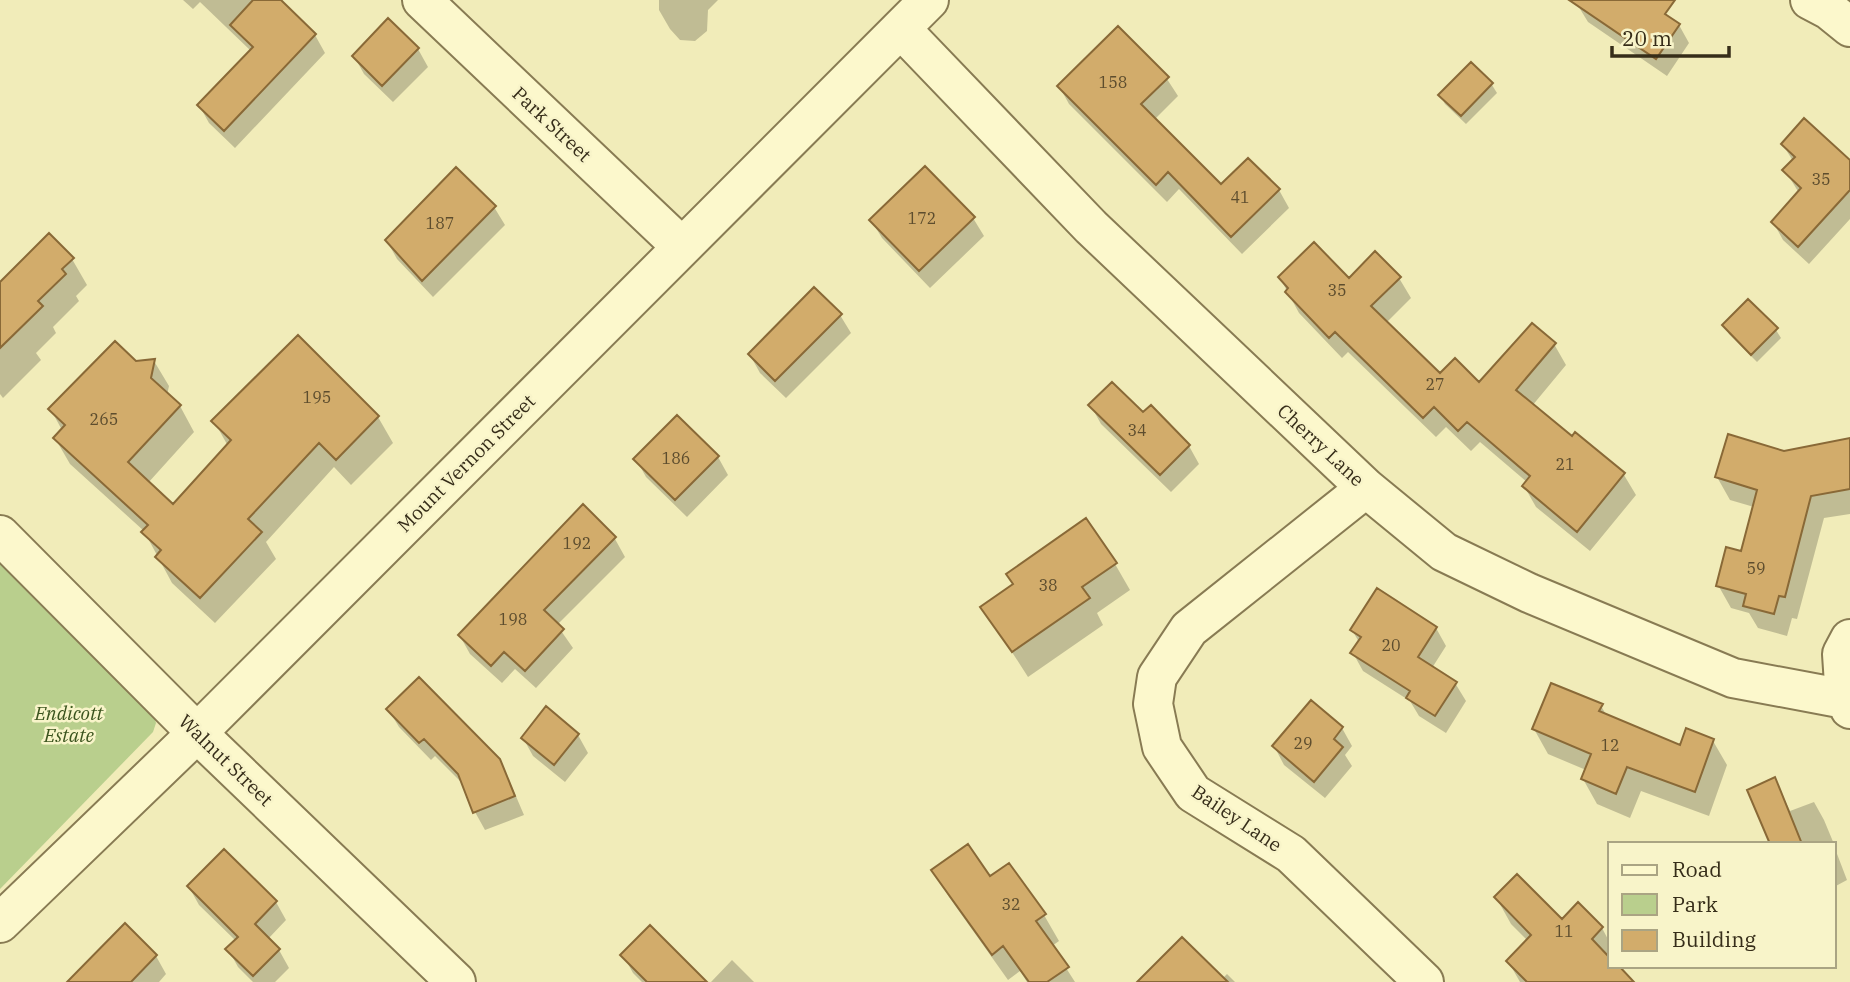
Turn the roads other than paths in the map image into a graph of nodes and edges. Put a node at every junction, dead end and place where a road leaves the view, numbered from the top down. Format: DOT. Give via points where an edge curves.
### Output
graph roads {
  1 [pos="422,0"];
  2 [pos="929,0"];
  3 [pos="1810,0"];
  4 [pos="1850,27"];
  5 [pos="901,29"];
  6 [pos="682,247"];
  7 [pos="1366,488"];
  8 [pos="0,535"];
  9 [pos="1850,639"];
  10 [pos="1847,704"];
  11 [pos="197,733"];
  12 [pos="0,923"];
  13 [pos="456,982"];
  14 [pos="1424,982"];
  1 -- 6 [label="street, Park Street"];
  2 -- 5 [label="street, Mount Vernon Street"];
  3 -- 4 [label="street"];
  5 -- 6 [label="street, Mount Vernon Street"];
  5 -- 7 [label="street, Cherry Lane" via="1091,227"];
  6 -- 11 [label="street, Mount Vernon Street"];
  7 -- 10 [label="street, Cherry Lane" via="1444,552 1529,593 1733,678"];
  7 -- 14 [label="street, Bailey Lane" via="1189,629 1157,677 1153,704 1162,747 1193,793 1291,855"];
  8 -- 11 [label="street, Walnut Street"];
  9 -- 10 [label="street" via="1842,654"];
  11 -- 12 [label="street, Mount Vernon Street"];
  11 -- 13 [label="street, Walnut Street"];
}
